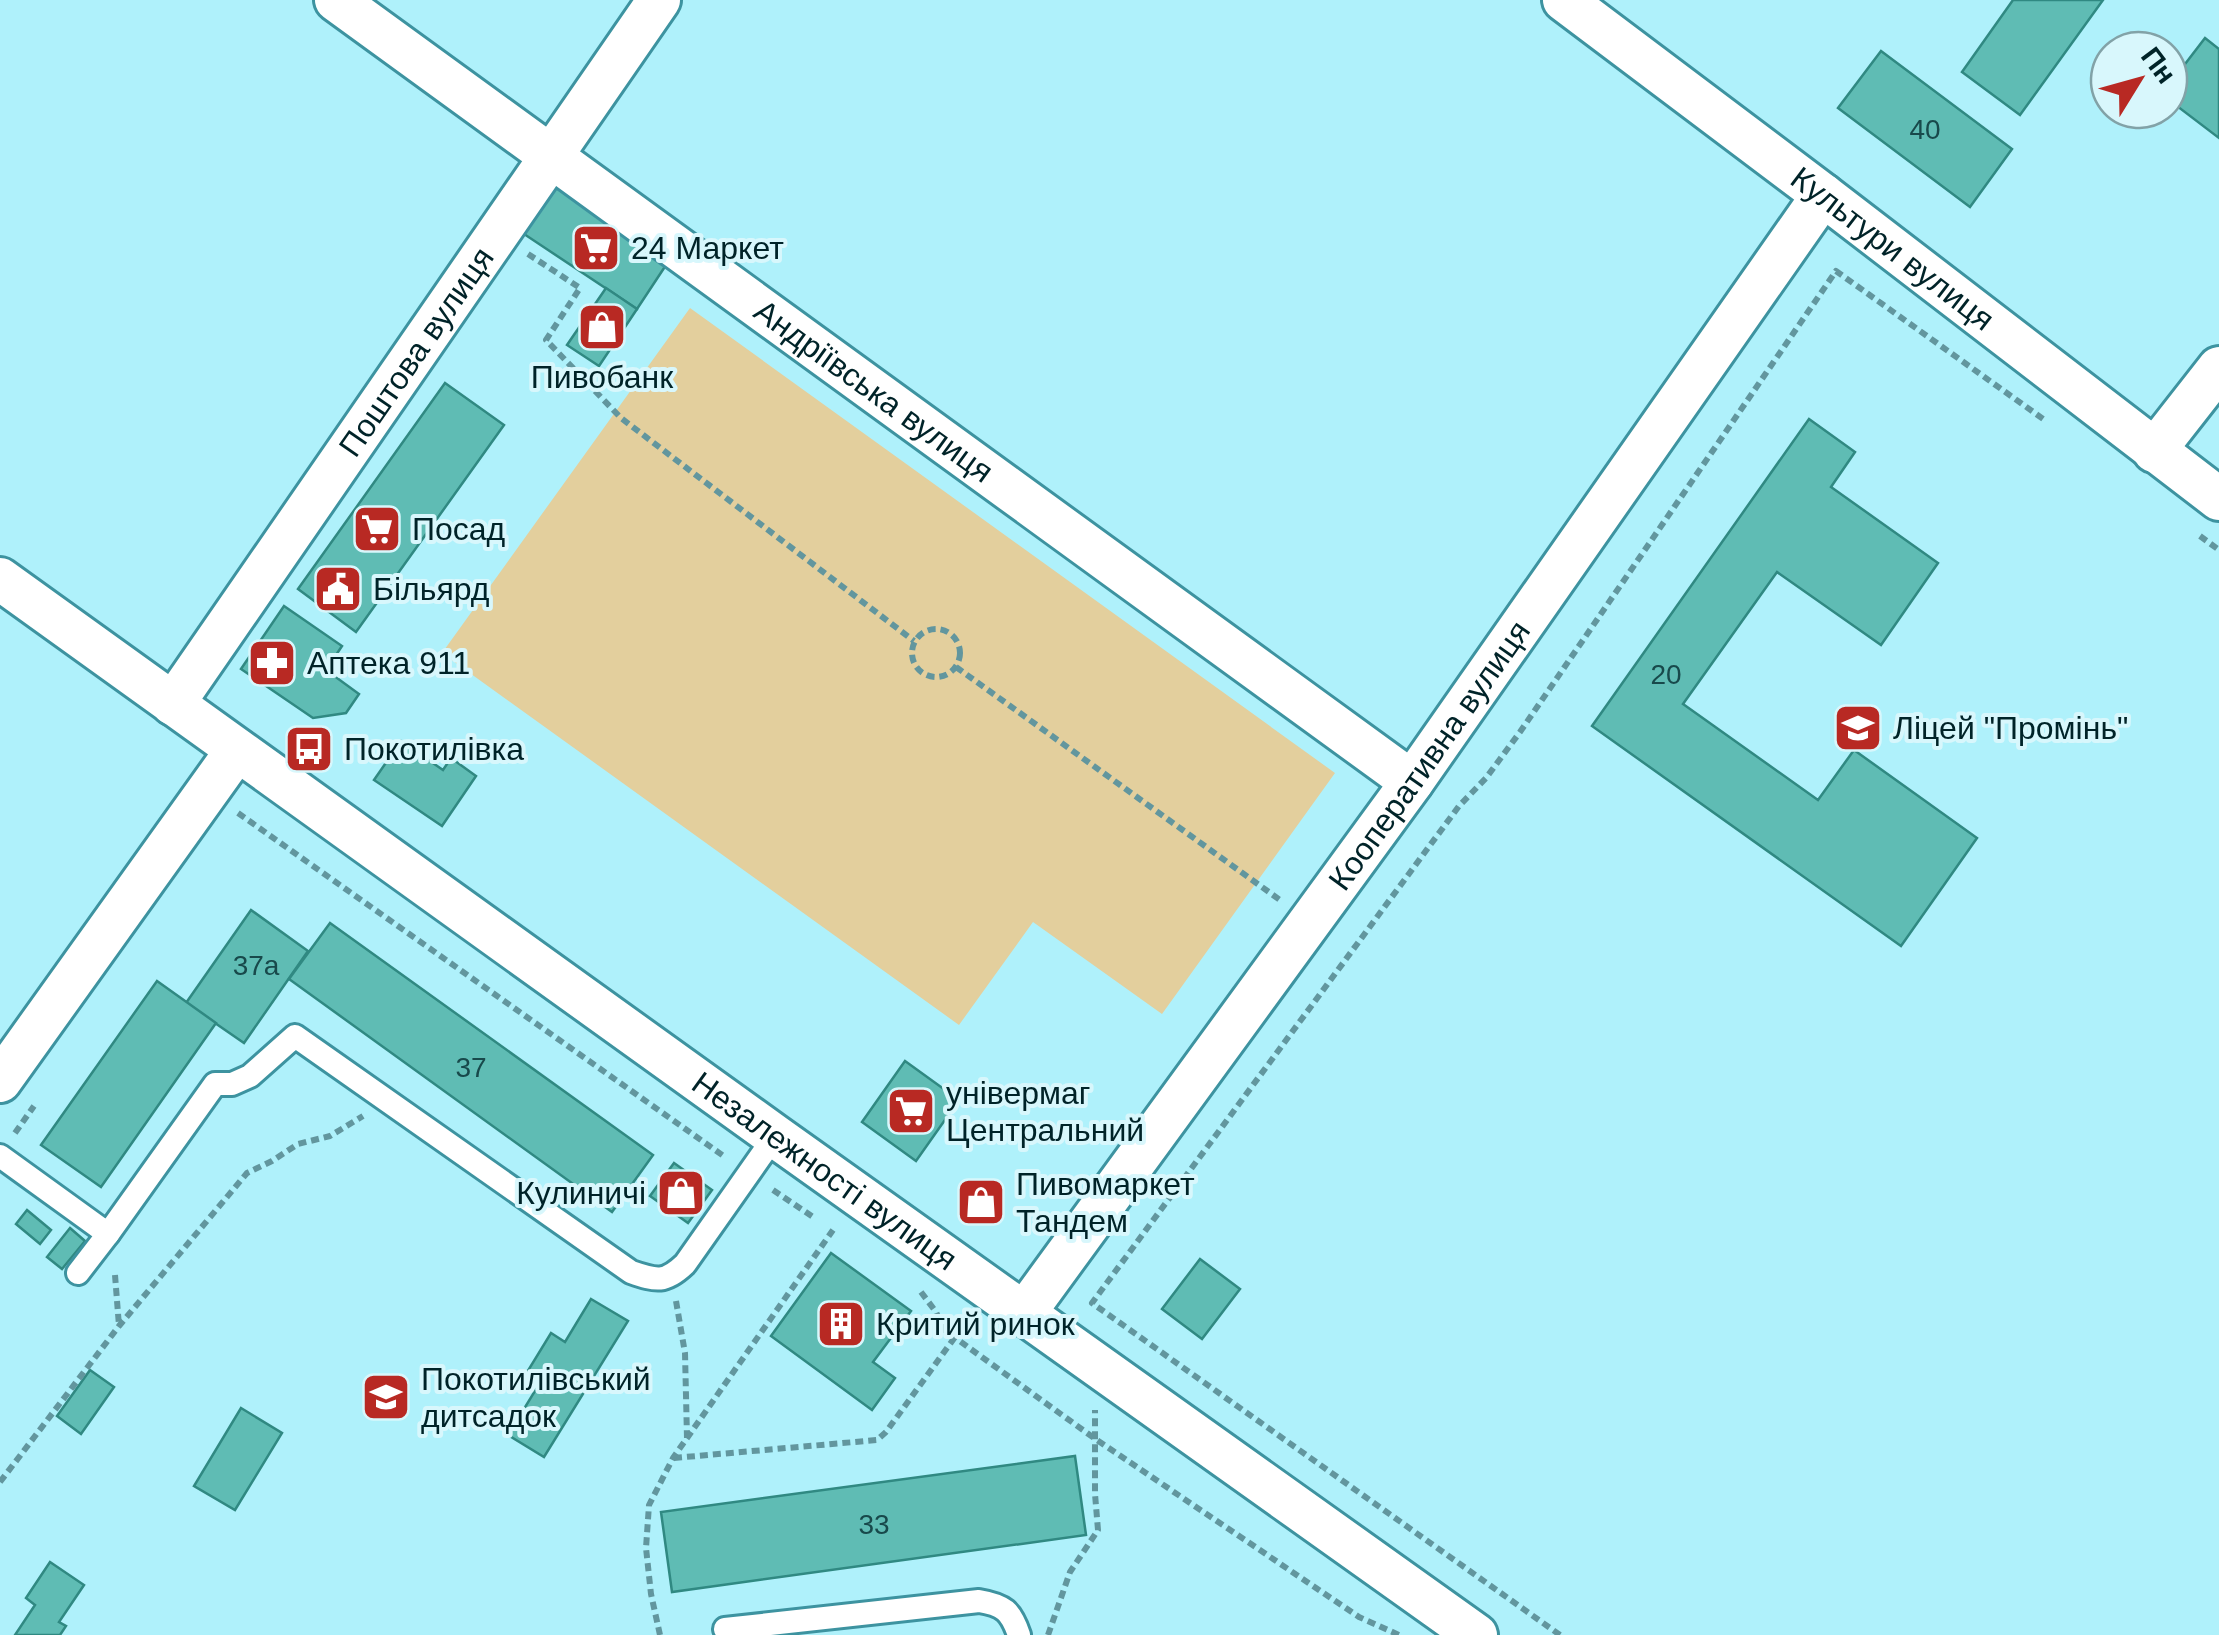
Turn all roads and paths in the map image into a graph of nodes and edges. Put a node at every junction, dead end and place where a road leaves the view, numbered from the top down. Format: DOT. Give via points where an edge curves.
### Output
graph roads {
  1 [pos="336,0"];
  2 [pos="659,0"];
  3 [pos="1564,0"];
  4 [pos="552,156"];
  5 [pos="1822,195"];
  6 [pos="498,234"];
  7 [pos="2219,368"];
  8 [pos="2055,428"];
  9 [pos="2154,451"];
  10 [pos="2219,499"];
  11 [pos="0,580"];
  12 [pos="914,641"];
  13 [pos="956,667"];
  14 [pos="174,704"];
  15 [pos="237,750"];
  16 [pos="1412,782"];
  17 [pos="227,828"];
  18 [pos="1310,922"];
  19 [pos="0,1081"];
  20 [pos="380,1096"];
  21 [pos="34,1106"];
  22 [pos="775,1136"];
  23 [pos="6,1148"];
  24 [pos="748,1174"];
  25 [pos="108,1234"];
  26 [pos="78,1273"];
  27 [pos="912,1282"];
  28 [pos="1025,1312"];
  29 [pos="680,1314"];
  30 [pos="956,1337"];
  31 [pos="1094,1438"];
  32 [pos="687,1439"];
  33 [pos="673,1458"];
  34 [pos="0,1482"];
  35 [pos="724,1629"];
  36 [pos="660,1635"];
  37 [pos="1019,1635"];
  38 [pos="1048,1635"];
  39 [pos="1399,1635"];
  40 [pos="1476,1635"];
  41 [pos="1560,1635"];
  1 -- 4 [label="street, Андріївська вулиця"];
  2 -- 4 [label="street, Поштова вулиця"];
  3 -- 5 [label="street, Культури вулиця"];
  4 -- 6 [label="street, Поштова вулиця"];
  4 -- 16 [label="street, Андріївська вулиця"];
  5 -- 9 [label="street, Культури вулиця"];
  5 -- 16 [label="street, Кооперативна вулиця"];
  6 -- 12 [label="path" via="580,288 546,340 621,418"];
  6 -- 14 [label="street, Поштова вулиця"];
  7 -- 9 [label="street"];
  8 -- 41 [label="path" via="1836,271 1520,732 1092,1302"];
  9 -- 10 [label="street, Культури вулиця"];
  11 -- 14 [label="street, Незалежності вулиця"];
  12 -- 13 [label="path" via="914,665 926,676 943,677"];
  12 -- 13 [label="path" via="934,628 949,632 960,652"];
  13 -- 18 [label="path"];
  14 -- 15 [label="street, Незалежності вулиця"];
  15 -- 19 [label="street"];
  15 -- 22 [label="street, Незалежності вулиця"];
  16 -- 18 [label="street, Кооперативна вулиця"];
  17 -- 24 [label="path" via="238,812"];
  18 -- 28 [label="street, Кооперативна вулиця"];
  20 -- 24 [label="lane" via="632,1272 653,1280 670,1278 685,1264"];
  20 -- 25 [label="lane" via="295,1036 250,1076 215,1084"];
  20 -- 34 [label="path" via="361,1118 330,1136 298,1144 247,1172"];
  21 -- 23 [label="path"];
  22 -- 24 [label="lane"];
  22 -- 28 [label="street, Незалежності вулиця"];
  23 -- 25 [label="lane"];
  24 -- 32 [label="path" via="833,1230"];
  25 -- 26 [label="lane"];
  27 -- 30 [label="path"];
  28 -- 40 [label="street, Незалежності вулиця"];
  29 -- 32 [label="path"];
  30 -- 31 [label="path"];
  30 -- 33 [label="path" via="877,1440"];
  31 -- 38 [label="path" via="1098,1530 1070,1572"];
  31 -- 39 [label="path" via="1359,1617"];
  32 -- 33 [label="path"];
  33 -- 36 [label="path" via="649,1504 646,1548"];
  35 -- 37 [label="lane" via="979,1601 998,1604 1013,1617"];
}
